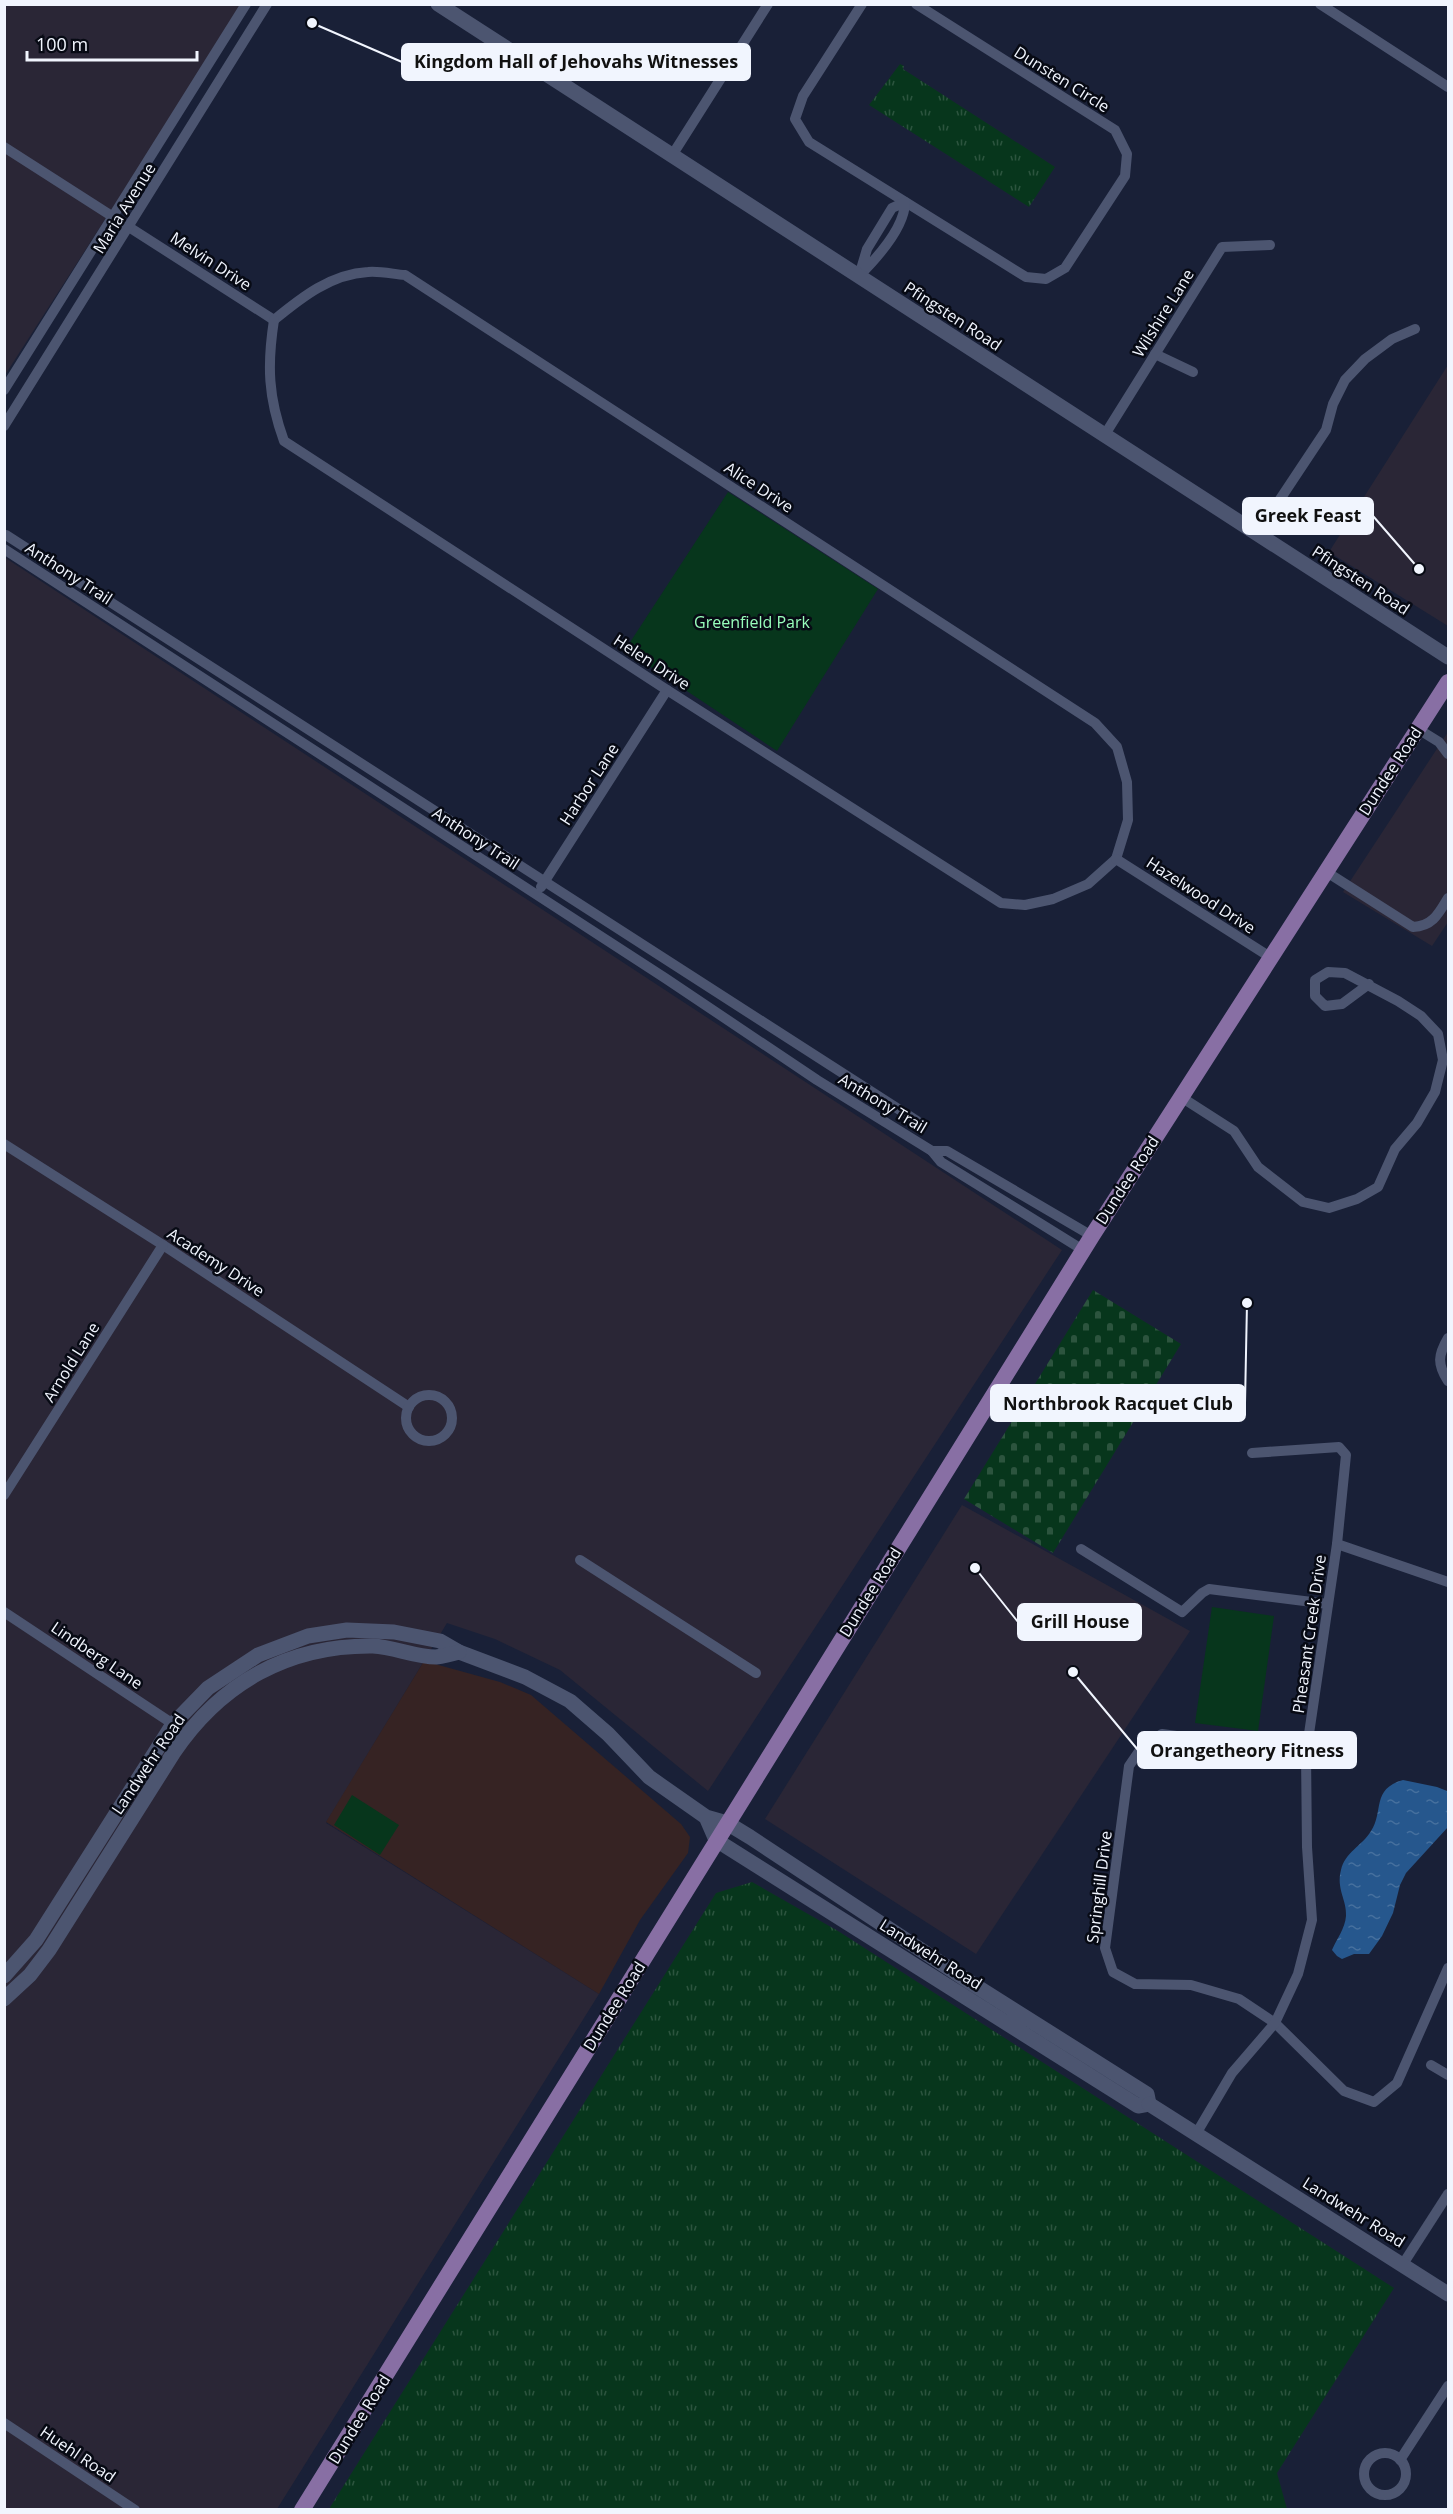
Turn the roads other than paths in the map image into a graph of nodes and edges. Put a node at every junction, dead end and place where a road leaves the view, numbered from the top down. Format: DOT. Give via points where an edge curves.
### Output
graph roads {
  1 [pos="246,4"];
  2 [pos="267,4"];
  3 [pos="438,4"];
  4 [pos="768,4"];
  5 [pos="862,4"];
  6 [pos="916,4"];
  7 [pos="1320,4"];
  8 [pos="1449,87"];
  9 [pos="4,147"];
  10 [pos="671,157"];
  11 [pos="905,202"];
  12 [pos="114,216"];
  13 [pos="130,227"];
  14 [pos="1270,244"];
  15 [pos="859,276"];
  16 [pos="274,320"];
  17 [pos="1415,329"];
  18 [pos="1155,354"];
  19 [pos="1193,372"];
  20 [pos="4,390"];
  21 [pos="4,426"];
  22 [pos="1104,436"];
  23 [pos="1257,534"];
  24 [pos="6,535"];
  25 [pos="4,549"];
  26 [pos="1449,657"];
  27 [pos="1449,682"];
  28 [pos="668,690"];
  29 [pos="1418,729"];
  30 [pos="1448,754"];
  31 [pos="1116,859"];
  32 [pos="1326,871"];
  33 [pos="544,881"];
  34 [pos="536,895"];
  35 [pos="1449,898"];
  36 [pos="1270,957"];
  37 [pos="1369,984"];
  38 [pos="828,1064"];
  39 [pos="817,1080"];
  40 [pos="1181,1097"];
  41 [pos="917,1121"];
  42 [pos="4,1144"];
  43 [pos="932,1151"];
  44 [pos="1087,1243"];
  45 [pos="163,1245"];
  46 [pos="1449,1338"];
  47 [pos="1449,1381"];
  48 [pos="409,1407"];
  49 [pos="1252,1453"];
  50 [pos="4,1495"];
  51 [pos="1337,1544"];
  52 [pos="1081,1549"];
  53 [pos="580,1560"];
  54 [pos="1448,1578"];
  55 [pos="1328,1604"];
  56 [pos="4,1612"];
  57 [pos="459,1652"];
  58 [pos="756,1673"];
  59 [pos="173,1724"];
  60 [pos="1306,1754"];
  61 [pos="706,1816"];
  62 [pos="727,1823"];
  63 [pos="717,1840"];
  64 [pos="1449,1968"];
  65 [pos="4,1976"];
  66 [pos="4,1998"];
  67 [pos="1275,2023"];
  68 [pos="1431,2065"];
  69 [pos="1449,2075"];
  70 [pos="1149,2104"];
  71 [pos="1196,2134"];
  72 [pos="1449,2194"];
  73 [pos="1403,2264"];
  74 [pos="1449,2294"];
  75 [pos="1449,2386"];
  76 [pos="4,2423"];
  77 [pos="1400,2460"];
  78 [pos="135,2510"];
  79 [pos="302,2510"];
  1 -- 12 [label="street, Maria Avenue"];
  2 -- 13 [label="street, Maria Avenue"];
  3 -- 10 [label="main road, Pfingsten Road"];
  4 -- 10 [label="street"];
  5 -- 11 [label="street, Dunsten Circle" via="803,96 795,119 810,142"];
  6 -- 11 [label="street, Dunsten Circle" via="1115,130 1127,154 1125,176 1065,267 1046,279 1026,277"];
  7 -- 8 [label="street"];
  9 -- 12 [label="street, Melvin Drive"];
  10 -- 15 [label="main road, Pfingsten Road"];
  11 -- 15 [label="street" via="905,214 876,259"];
  12 -- 13 [label="street, Melvin Drive"];
  12 -- 20 [label="street, Maria Avenue"];
  13 -- 16 [label="street, Melvin Drive"];
  13 -- 21 [label="street, Maria Avenue"];
  14 -- 18 [label="street, Wilshire Lane" via="1222,247"];
  15 -- 22 [label="main road, Pfingsten Road"];
  16 -- 28 [label="street, Helen Drive" via="269,385 284,441"];
  16 -- 31 [label="street, Alice Drive" via="334,279 368,272 405,275 1095,723 1117,747 1126,782 1128,820"];
  17 -- 23 [label="street" via="1392,339 1345,380 1326,430"];
  18 -- 19 [label="street"];
  18 -- 22 [label="street, Wilshire Lane"];
  22 -- 23 [label="main road, Pfingsten Road"];
  23 -- 26 [label="main road, Pfingsten Road"];
  24 -- 33 [label="street, Anthony Trail"];
  25 -- 34 [label="street, Anthony Trail"];
  27 -- 29 [label="main road, Dundee Road"];
  28 -- 31 [label="street, Helen Drive" via="1001,903 1025,905 1053,899 1088,884"];
  28 -- 33 [label="street, Harbor Lane"];
  29 -- 30 [label="street" via="1439,742"];
  29 -- 32 [label="main road, Dundee Road"];
  31 -- 36 [label="street, Hazelwood Drive"];
  32 -- 35 [label="street" via="1413,927 1425,926 1435,919"];
  32 -- 36 [label="main road, Dundee Road"];
  33 -- 34 [label="street, Harbor Lane"];
  33 -- 38 [label="street, Anthony Trail"];
  34 -- 39 [label="street, Anthony Trail"];
  36 -- 40 [label="main road, Dundee Road"];
  37 -- 37 [label="street" via="1345,973 1329,972 1315,980 1315,996 1325,1006 1342,1004"];
  37 -- 40 [label="street" via="1421,1016 1438,1034 1443,1060 1435,1092 1418,1124 1395,1149 1378,1187 1329,1208 1303,1202 1258,1167 1234,1131"];
  38 -- 39 [label="street"];
  38 -- 41 [label="street, Anthony Trail"];
  39 -- 43 [label="street, Anthony Trail"];
  40 -- 44 [label="main road, Dundee Road"];
  42 -- 45 [label="street, Academy Drive"];
  43 -- 44 [label="street, Anthony Trail" via="940,1162"];
  43 -- 44 [label="street, Anthony Trail" via="948,1151"];
  44 -- 62 [label="main road, Dundee Road"];
  45 -- 48 [label="street, Academy Drive"];
  45 -- 50 [label="street, Arnold Lane"];
  46 -- 47 [label="street" via="1440,1352 1441,1370"];
  48 -- 48 [label="street" via="406,1422 414,1436 428,1442 448,1432 452,1418 443,1400 422,1396"];
  49 -- 51 [label="street, Pheasant Creek Drive" via="1338,1447 1346,1455"];
  51 -- 54 [label="street"];
  51 -- 55 [label="street, Pheasant Creek Drive"];
  52 -- 55 [label="street" via="1182,1612 1209,1589"];
  53 -- 58 [label="street"];
  55 -- 60 [label="street, Pheasant Creek Drive"];
  56 -- 59 [label="street, Lindberg Lane"];
  57 -- 59 [label="main road, Landwehr Road" via="440,1641 394,1632 347,1630 308,1635 258,1654 232,1670"];
  57 -- 61 [label="main road, Landwehr Road" via="525,1677 570,1701 649,1777"];
  57 -- 66 [label="main road, Landwehr Road" via="438,1657 375,1646 330,1649 272,1666 219,1699 190,1728 48,1950 30,1975"];
  59 -- 65 [label="main road, Landwehr Road" via="36,1940"];
  60 -- 67 [label="street, Pheasant Creek Drive" via="1312,1920 1298,1974"];
  60 -- 67 [label="street, Springhill Drive" via="1162,1734 1142,1747 1129,1766 1105,1948 1113,1972 1135,1984 1191,1985 1239,1999"];
  61 -- 62 [label="main road, Landwehr Road"];
  61 -- 63 [label="main road"];
  62 -- 63 [label="main road, Dundee Road"];
  62 -- 70 [label="main road, Landwehr Road" via="1147,2094"];
  63 -- 70 [label="main road, Landwehr Road" via="1138,2106"];
  63 -- 79 [label="main road, Dundee Road"];
  64 -- 67 [label="street, Springhill Drive" via="1397,2083 1374,2102 1344,2091"];
  67 -- 71 [label="street, Pheasant Creek Drive" via="1232,2073"];
  68 -- 69 [label="street"];
  70 -- 71 [label="main road, Landwehr Road"];
  71 -- 73 [label="main road, Landwehr Road"];
  72 -- 73 [label="street"];
  73 -- 74 [label="main road, Landwehr Road"];
  75 -- 77 [label="street"];
  76 -- 78 [label="street, Huehl Road"];
}
